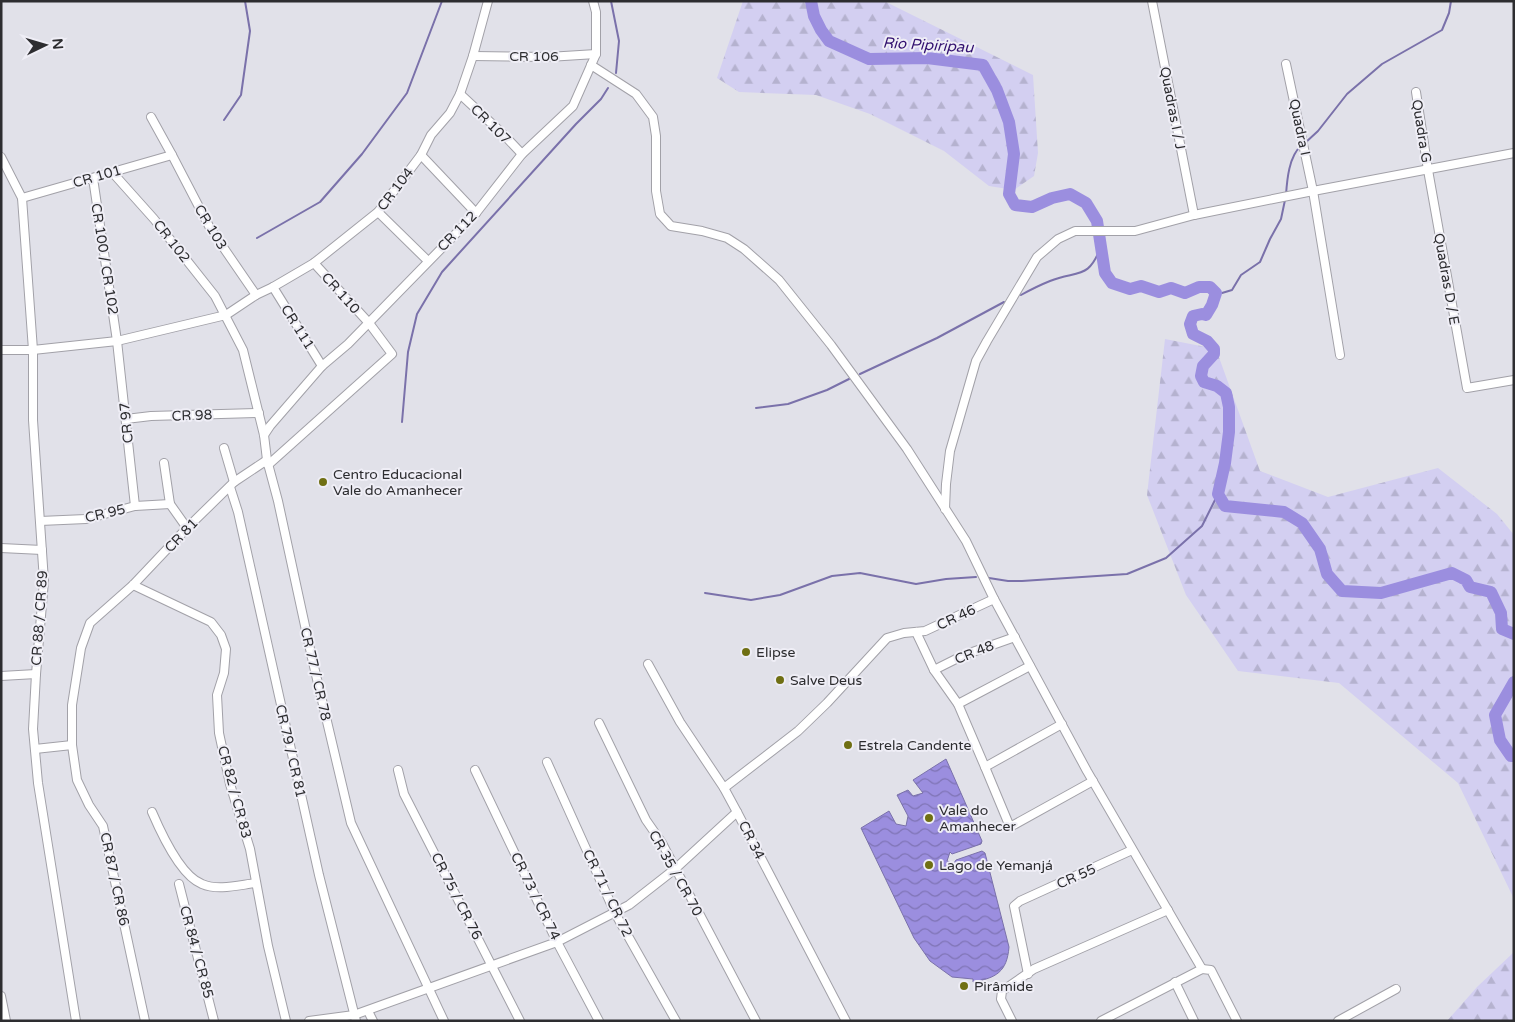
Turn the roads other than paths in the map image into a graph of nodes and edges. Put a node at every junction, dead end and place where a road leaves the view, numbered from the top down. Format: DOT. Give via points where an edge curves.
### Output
graph roads {
  1 [pos="488,1"];
  2 [pos="594,1"];
  3 [pos="1152,1"];
  4 [pos="596,54"];
  5 [pos="473,56"];
  6 [pos="1286,64"];
  7 [pos="591,65"];
  8 [pos="1416,92"];
  9 [pos="460,94"];
  10 [pos="151,117"];
  11 [pos="1514,153"];
  12 [pos="522,154"];
  13 [pos="172,155"];
  14 [pos="420,155"];
  15 [pos="1,157"];
  16 [pos="1428,170"];
  17 [pos="112,172"];
  18 [pos="93,178"];
  19 [pos="1313,191"];
  20 [pos="22,198"];
  21 [pos="378,212"];
  22 [pos="476,213"];
  23 [pos="1194,215"];
  24 [pos="428,262"];
  25 [pos="314,263"];
  26 [pos="273,287"];
  27 [pos="256,296"];
  28 [pos="226,315"];
  29 [pos="369,323"];
  30 [pos="117,341"];
  31 [pos="1,350"];
  32 [pos="33,350"];
  33 [pos="1340,355"];
  34 [pos="322,366"];
  35 [pos="1514,380"];
  36 [pos="259,413"];
  37 [pos="126,419"];
  38 [pos="264,434"];
  39 [pos="224,448"];
  40 [pos="164,463"];
  41 [pos="268,463"];
  42 [pos="232,484"];
  43 [pos="170,504"];
  44 [pos="135,506"];
  45 [pos="945,509"];
  46 [pos="40,520"];
  47 [pos="186,528"];
  48 [pos="1,548"];
  49 [pos="42,550"];
  50 [pos="133,585"];
  51 [pos="994,599"];
  52 [pos="916,632"];
  53 [pos="1015,637"];
  54 [pos="648,664"];
  55 [pos="1030,666"];
  56 [pos="934,670"];
  57 [pos="36,674"];
  58 [pos="1,676"];
  59 [pos="958,704"];
  60 [pos="599,723"];
  61 [pos="1062,724"];
  62 [pos="72,745"];
  63 [pos="35,749"];
  64 [pos="547,762"];
  65 [pos="985,767"];
  66 [pos="398,770"];
  67 [pos="475,770"];
  68 [pos="1093,781"];
  69 [pos="724,788"];
  70 [pos="152,812"];
  71 [pos="738,812"];
  72 [pos="1132,850"];
  73 [pos="675,869"];
  74 [pos="256,883"];
  75 [pos="179,884"];
  76 [pos="1168,910"];
  77 [pos="615,913"];
  78 [pos="558,942"];
  79 [pos="492,965"];
  80 [pos="1202,969"];
  81 [pos="1028,974"];
  82 [pos="1175,982"];
  83 [pos="428,989"];
  84 [pos="1396,989"];
  85 [pos="1,996"];
  86 [pos="368,1011"];
  87 [pos="355,1018"];
  88 [pos="1111,1018"];
  89 [pos="6,1021"];
  90 [pos="76,1021"];
  91 [pos="145,1021"];
  92 [pos="214,1021"];
  93 [pos="286,1021"];
  94 [pos="309,1021"];
  95 [pos="373,1021"];
  96 [pos="444,1021"];
  97 [pos="520,1021"];
  98 [pos="599,1021"];
  99 [pos="676,1021"];
  100 [pos="756,1021"];
  101 [pos="846,1021"];
  102 [pos="1012,1021"];
  103 [pos="1101,1021"];
  104 [pos="1194,1021"];
  105 [pos="1237,1021"];
  106 [pos="1338,1021"];
  1 -- 5 [label="street, CR 104"];
  2 -- 4 [label="street, CR 112"];
  3 -- 23 [label="street, Quadras I / J"];
  4 -- 5 [label="street, CR 106"];
  4 -- 7 [label="street, CR 112"];
  5 -- 9 [label="street, CR 104"];
  6 -- 19 [label="street, Quadra I"];
  7 -- 12 [label="street, CR 112" via="572,106"];
  7 -- 45 [label="street" via="636,94 653,117 660,214 671,226 727,238 744,248 779,280 907,449"];
  8 -- 16 [label="street, Quadra G"];
  9 -- 12 [label="street, CR 107"];
  9 -- 14 [label="street, CR 104"];
  10 -- 13 [label="street, CR 103"];
  11 -- 16 [label="street"];
  12 -- 22 [label="street, CR 112"];
  13 -- 17 [label="street, CR 101"];
  13 -- 27 [label="street, CR 103" via="210,228"];
  14 -- 21 [label="street, CR 104"];
  14 -- 22 [label="street"];
  15 -- 20 [label="street, CR 88 / CR 89"];
  16 -- 19 [label="street"];
  16 -- 35 [label="street, Quadras D / E" via="1466,388"];
  17 -- 18 [label="street, CR 101"];
  17 -- 28 [label="street, CR 102" via="154,219 215,296"];
  18 -- 20 [label="street, CR 101"];
  18 -- 30 [label="street, CR 100 / CR 102"];
  19 -- 23 [label="street"];
  19 -- 33 [label="street, Quadra I"];
  20 -- 32 [label="street, CR 88 / CR 89"];
  21 -- 24 [label="street"];
  21 -- 25 [label="street, CR 104"];
  22 -- 24 [label="street, CR 112"];
  23 -- 45 [label="street" via="1135,231 1075,231 1058,239 1037,257 976,361 950,451"];
  24 -- 29 [label="street, CR 112"];
  25 -- 26 [label="street, CR 104"];
  25 -- 29 [label="street, CR 110"];
  26 -- 27 [label="street, CR 104"];
  26 -- 34 [label="street, CR 111"];
  27 -- 28 [label="street, CR 104"];
  28 -- 30 [label="street, CR 104"];
  28 -- 36 [label="street, CR 77 / CR 78" via="243,350"];
  29 -- 34 [label="street, CR 112"];
  29 -- 41 [label="street, CR 110" via="392,354"];
  30 -- 32 [label="street, CR 104"];
  30 -- 37 [label="street, CR 97"];
  31 -- 32 [label="street, CR 104"];
  32 -- 46 [label="street, CR 88 / CR 89" via="33,420"];
  34 -- 38 [label="street, CR 112"];
  36 -- 37 [label="street, CR 98"];
  36 -- 38 [label="street, CR 77 / CR 78"];
  37 -- 44 [label="street, CR 97"];
  38 -- 41 [label="street, CR 77 / CR 78"];
  39 -- 42 [label="street, CR 79 / CR 81"];
  40 -- 43 [label="street"];
  41 -- 42 [label="street, CR 81"];
  41 -- 83 [label="street, CR 77 / CR 78" via="351,823"];
  42 -- 47 [label="street, CR 81"];
  42 -- 87 [label="street, CR 79 / CR 81" via="318,875"];
  43 -- 44 [label="street, CR 95"];
  43 -- 47 [label="street"];
  44 -- 46 [label="street, CR 95" via="86,519"];
  45 -- 51 [label="street" via="966,542"];
  46 -- 49 [label="street, CR 88 / CR 89"];
  47 -- 50 [label="street, CR 81"];
  48 -- 49 [label="street"];
  49 -- 57 [label="street, CR 88 / CR 89" via="44,581"];
  50 -- 62 [label="street, CR 87 / CR 86" via="90,623 81,648 72,704"];
  50 -- 74 [label="street, CR 82 / CR 83" via="211,622 221,635 226,649 224,673 217,695 219,733"];
  51 -- 52 [label="street, CR 46" via="925,631"];
  51 -- 53 [label="street"];
  52 -- 56 [label="street"];
  52 -- 69 [label="street, CR 46" via="886,638 798,731"];
  53 -- 55 [label="street"];
  53 -- 56 [label="street, CR 48" via="964,655"];
  54 -- 69 [label="street, CR 34" via="680,722"];
  55 -- 59 [label="street"];
  55 -- 61 [label="street"];
  56 -- 59 [label="street"];
  57 -- 58 [label="street"];
  57 -- 63 [label="street, CR 88 / CR 89"];
  59 -- 65 [label="street"];
  60 -- 73 [label="street, CR 35 / CR 70" via="646,820"];
  61 -- 65 [label="street"];
  61 -- 68 [label="street"];
  62 -- 63 [label="street"];
  62 -- 91 [label="street, CR 87 / CR 86" via="77,780 103,826"];
  63 -- 90 [label="street, CR 88 / CR 89"];
  64 -- 77 [label="street, CR 71 / CR 72"];
  65 -- 68 [label="street" via="1010,828"];
  66 -- 79 [label="street, CR 75 / CR 76" via="404,794"];
  67 -- 78 [label="street, CR 73 / CR 74"];
  68 -- 72 [label="street"];
  69 -- 71 [label="street, CR 34"];
  70 -- 74 [label="street" via="174,856 192,878 212,887"];
  71 -- 73 [label="street"];
  71 -- 101 [label="street, CR 34"];
  72 -- 76 [label="street"];
  72 -- 81 [label="street, CR 55" via="1020,901 1014,907"];
  73 -- 77 [label="street"];
  73 -- 100 [label="street, CR 35 / CR 70"];
  74 -- 93 [label="street, CR 82 / CR 83"];
  75 -- 92 [label="street, CR 84 / CR 85"];
  76 -- 80 [label="street"];
  76 -- 81 [label="street"];
  77 -- 78 [label="street"];
  77 -- 99 [label="street, CR 71 / CR 72"];
  78 -- 79 [label="street"];
  78 -- 98 [label="street, CR 73 / CR 74"];
  79 -- 83 [label="street"];
  79 -- 97 [label="street, CR 75 / CR 76"];
  80 -- 82 [label="street"];
  80 -- 105 [label="street" via="1211,970"];
  81 -- 102 [label="street" via="1000,994"];
  82 -- 88 [label="street"];
  82 -- 104 [label="street"];
  83 -- 86 [label="street"];
  83 -- 96 [label="street, CR 77 / CR 78"];
  84 -- 106 [label="street"];
  85 -- 89 [label="street"];
  86 -- 87 [label="street"];
  86 -- 95 [label="street"];
  87 -- 94 [label="street"];
  88 -- 103 [label="street"];
}
